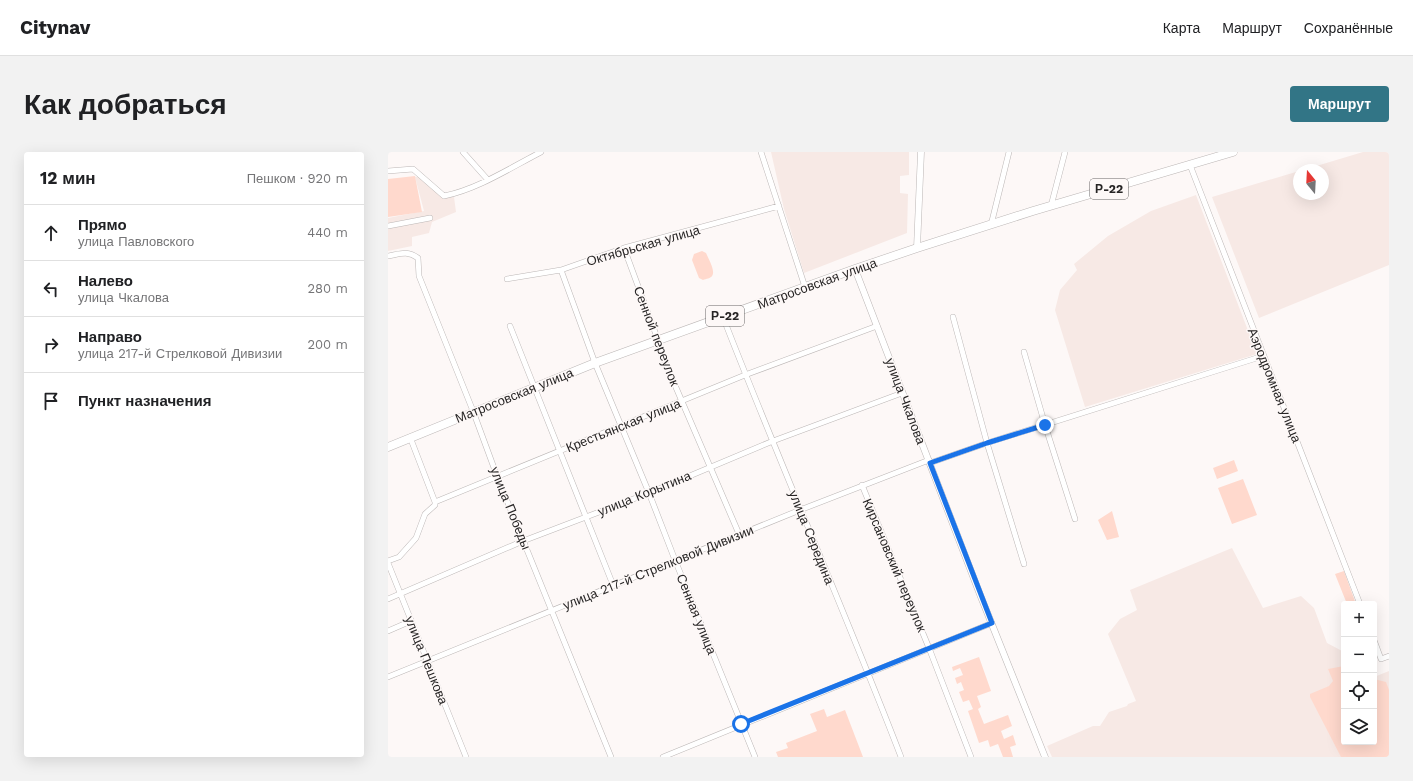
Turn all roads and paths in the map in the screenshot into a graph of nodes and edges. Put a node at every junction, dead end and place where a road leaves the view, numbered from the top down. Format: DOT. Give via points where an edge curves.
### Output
graph roads {
  1 [pos="463,152"];
  2 [pos="541,152"];
  3 [pos="761,152"];
  4 [pos="920,152"];
  5 [pos="1009,152"];
  6 [pos="1065,152"];
  7 [pos="1233,152"];
  8 [pos="1190,165"];
  9 [pos="388,171"];
  10 [pos="488,180"];
  11 [pos="779,206"];
  12 [pos="1051,206"];
  13 [pos="430,218"];
  14 [pos="991,225"];
  15 [pos="388,226"];
  16 [pos="624,248"];
  17 [pos="917,248"];
  18 [pos="388,256"];
  19 [pos="855,269"];
  20 [pos="561,270"];
  21 [pos="507,279"];
  22 [pos="805,287"];
  23 [pos="723,316"];
  24 [pos="953,317"];
  25 [pos="510,326"];
  26 [pos="877,326"];
  27 [pos="658,340"];
  28 [pos="1024,352"];
  29 [pos="1263,356"];
  30 [pos="595,363"];
  31 [pos="745,375"];
  32 [pos="534,386"];
  33 [pos="902,393"];
  34 [pos="682,400"];
  35 [pos="473,411"];
  36 [pos="1045,425"];
  37 [pos="622,426"];
  38 [pos="410,437"];
  39 [pos="773,441"];
  40 [pos="987,443"];
  41 [pos="388,447"];
  42 [pos="559,451"];
  43 [pos="930,462"];
  44 [pos="710,467"];
  45 [pos="497,476"];
  46 [pos="862,486"];
  47 [pos="649,492"];
  48 [pos="436,502"];
  49 [pos="800,510"];
  50 [pos="586,516"];
  51 [pos="1075,519"];
  52 [pos="739,534"];
  53 [pos="523,541"];
  54 [pos="675,560"];
  55 [pos="1024,564"];
  56 [pos="389,565"];
  57 [pos="613,585"];
  58 [pos="400,594"];
  59 [pos="388,599"];
  60 [pos="1359,601"];
  61 [pos="552,609"];
  62 [pos="411,621"];
  63 [pos="992,623"];
  64 [pos="388,631"];
  65 [pos="1377,647"];
  66 [pos="929,648"];
  67 [pos="1389,656"];
  68 [pos="427,661"];
  69 [pos="868,673"];
  70 [pos="388,677"];
  71 [pos="741,724"];
  72 [pos="466,757"];
  73 [pos="611,757"];
  74 [pos="663,757"];
  75 [pos="755,757"];
  76 [pos="901,757"];
  77 [pos="971,757"];
  78 [pos="1045,757"];
  1 -- 10 [label="street"];
  2 -- 10 [label="street"];
  3 -- 11 [label="street"];
  4 -- 17 [label="street"];
  5 -- 14 [label="street"];
  6 -- 12 [label="street"];
  7 -- 8 [label="highway, Матросовская улица / Р-22"];
  8 -- 12 [label="highway, Матросовская улица / Р-22"];
  8 -- 29 [label="street, Аэродромная улица"];
  9 -- 10 [label="street" via="413,169 444,196 459,193"];
  11 -- 16 [label="street, Октябрьская улица"];
  11 -- 22 [label="street"];
  12 -- 14 [label="highway, Матросовская улица / Р-22"];
  13 -- 15 [label="street"];
  14 -- 17 [label="highway, Матросовская улица / Р-22"];
  16 -- 20 [label="street, Октябрьская улица"];
  16 -- 27 [label="street, Сенной переулок"];
  17 -- 19 [label="highway, Матросовская улица / Р-22"];
  18 -- 35 [label="street, улица Победы" via="403,253 418,258 419,276"];
  19 -- 22 [label="highway, Матросовская улица / Р-22"];
  19 -- 26 [label="street, улица Чкалова"];
  20 -- 21 [label="street, Октябрьская улица"];
  20 -- 30 [label="street, Сенная улица"];
  22 -- 23 [label="highway, Матросовская улица / Р-22"];
  23 -- 27 [label="highway, Матросовская улица / Р-22"];
  23 -- 31 [label="street, улица Середина"];
  24 -- 40 [label="street"];
  25 -- 32 [label="street"];
  26 -- 31 [label="street, Крестьянская улица"];
  26 -- 33 [label="street, улица Чкалова"];
  27 -- 30 [label="highway, Матросовская улица / Р-22"];
  27 -- 34 [label="street, Сенной переулок" via="659,348"];
  28 -- 36 [label="street"];
  29 -- 36 [label="street, улица 217-й Стрелковой Дивизии"];
  29 -- 60 [label="street, Аэродромная улица"];
  30 -- 32 [label="highway, Матросовская улица / Р-22"];
  30 -- 37 [label="street, Сенная улица"];
  31 -- 34 [label="street, Крестьянская улица"];
  31 -- 39 [label="street, улица Середина"];
  32 -- 35 [label="highway, Матросовская улица / Р-22"];
  32 -- 42 [label="street"];
  33 -- 39 [label="street, улица Корытина"];
  33 -- 43 [label="street, улица Чкалова"];
  34 -- 37 [label="street, Крестьянская улица"];
  34 -- 44 [label="street, Сенной переулок"];
  35 -- 38 [label="highway, Матросовская улица / Р-22"];
  35 -- 45 [label="street, улица Победы"];
  36 -- 40 [label="street, улица 217-й Стрелковой Дивизии"];
  36 -- 51 [label="street"];
  37 -- 42 [label="street, Крестьянская улица"];
  37 -- 47 [label="street, Сенная улица"];
  38 -- 41 [label="highway, Матросовская улица / Р-22"];
  38 -- 48 [label="street"];
  39 -- 44 [label="street, улица Корытина"];
  39 -- 49 [label="street, улица Середина"];
  40 -- 43 [label="street, улица 217-й Стрелковой Дивизии"];
  40 -- 55 [label="street"];
  42 -- 45 [label="street, Крестьянская улица"];
  42 -- 50 [label="street"];
  43 -- 46 [label="street, улица 217-й Стрелковой Дивизии"];
  43 -- 63 [label="street, улица Чкалова"];
  44 -- 47 [label="street, улица Корытина"];
  44 -- 52 [label="street, Сенной переулок"];
  45 -- 48 [label="street, Крестьянская улица"];
  45 -- 53 [label="street, улица Победы"];
  46 -- 49 [label="street, улица 217-й Стрелковой Дивизии"];
  46 -- 66 [label="street, Кирсановский переулок"];
  47 -- 50 [label="street, улица Корытина"];
  47 -- 54 [label="street, Сенная улица"];
  48 -- 56 [label="street" via="424,514 416,538"];
  49 -- 52 [label="street, улица 217-й Стрелковой Дивизии"];
  49 -- 69 [label="street, улица Середина"];
  50 -- 53 [label="street, улица Корытина"];
  50 -- 57 [label="street"];
  52 -- 54 [label="street, улица 217-й Стрелковой Дивизии"];
  53 -- 58 [label="street, улица Корытина"];
  53 -- 61 [label="street, улица Победы"];
  54 -- 57 [label="street, улица 217-й Стрелковой Дивизии"];
  54 -- 71 [label="street, Сенная улица"];
  56 -- 58 [label="street, улица Пешкова"];
  57 -- 61 [label="street, улица 217-й Стрелковой Дивизии"];
  58 -- 59 [label="street, улица Корытина"];
  58 -- 62 [label="street, улица Пешкова"];
  61 -- 68 [label="street, улица 217-й Стрелковой Дивизии"];
  61 -- 73 [label="street, улица Победы"];
  62 -- 64 [label="street"];
  62 -- 68 [label="street, улица Пешкова"];
  63 -- 66 [label="street"];
  63 -- 78 [label="street, улица Чкалова"];
  65 -- 67 [label="street" via="1382,659"];
  66 -- 69 [label="street"];
  66 -- 77 [label="street, Кирсановский переулок"];
  68 -- 70 [label="street, улица 217-й Стрелковой Дивизии"];
  68 -- 72 [label="street, улица Пешкова"];
  69 -- 71 [label="street"];
  69 -- 76 [label="street, улица Середина"];
  71 -- 74 [label="street"];
  71 -- 75 [label="street, Сенная улица"];
}
